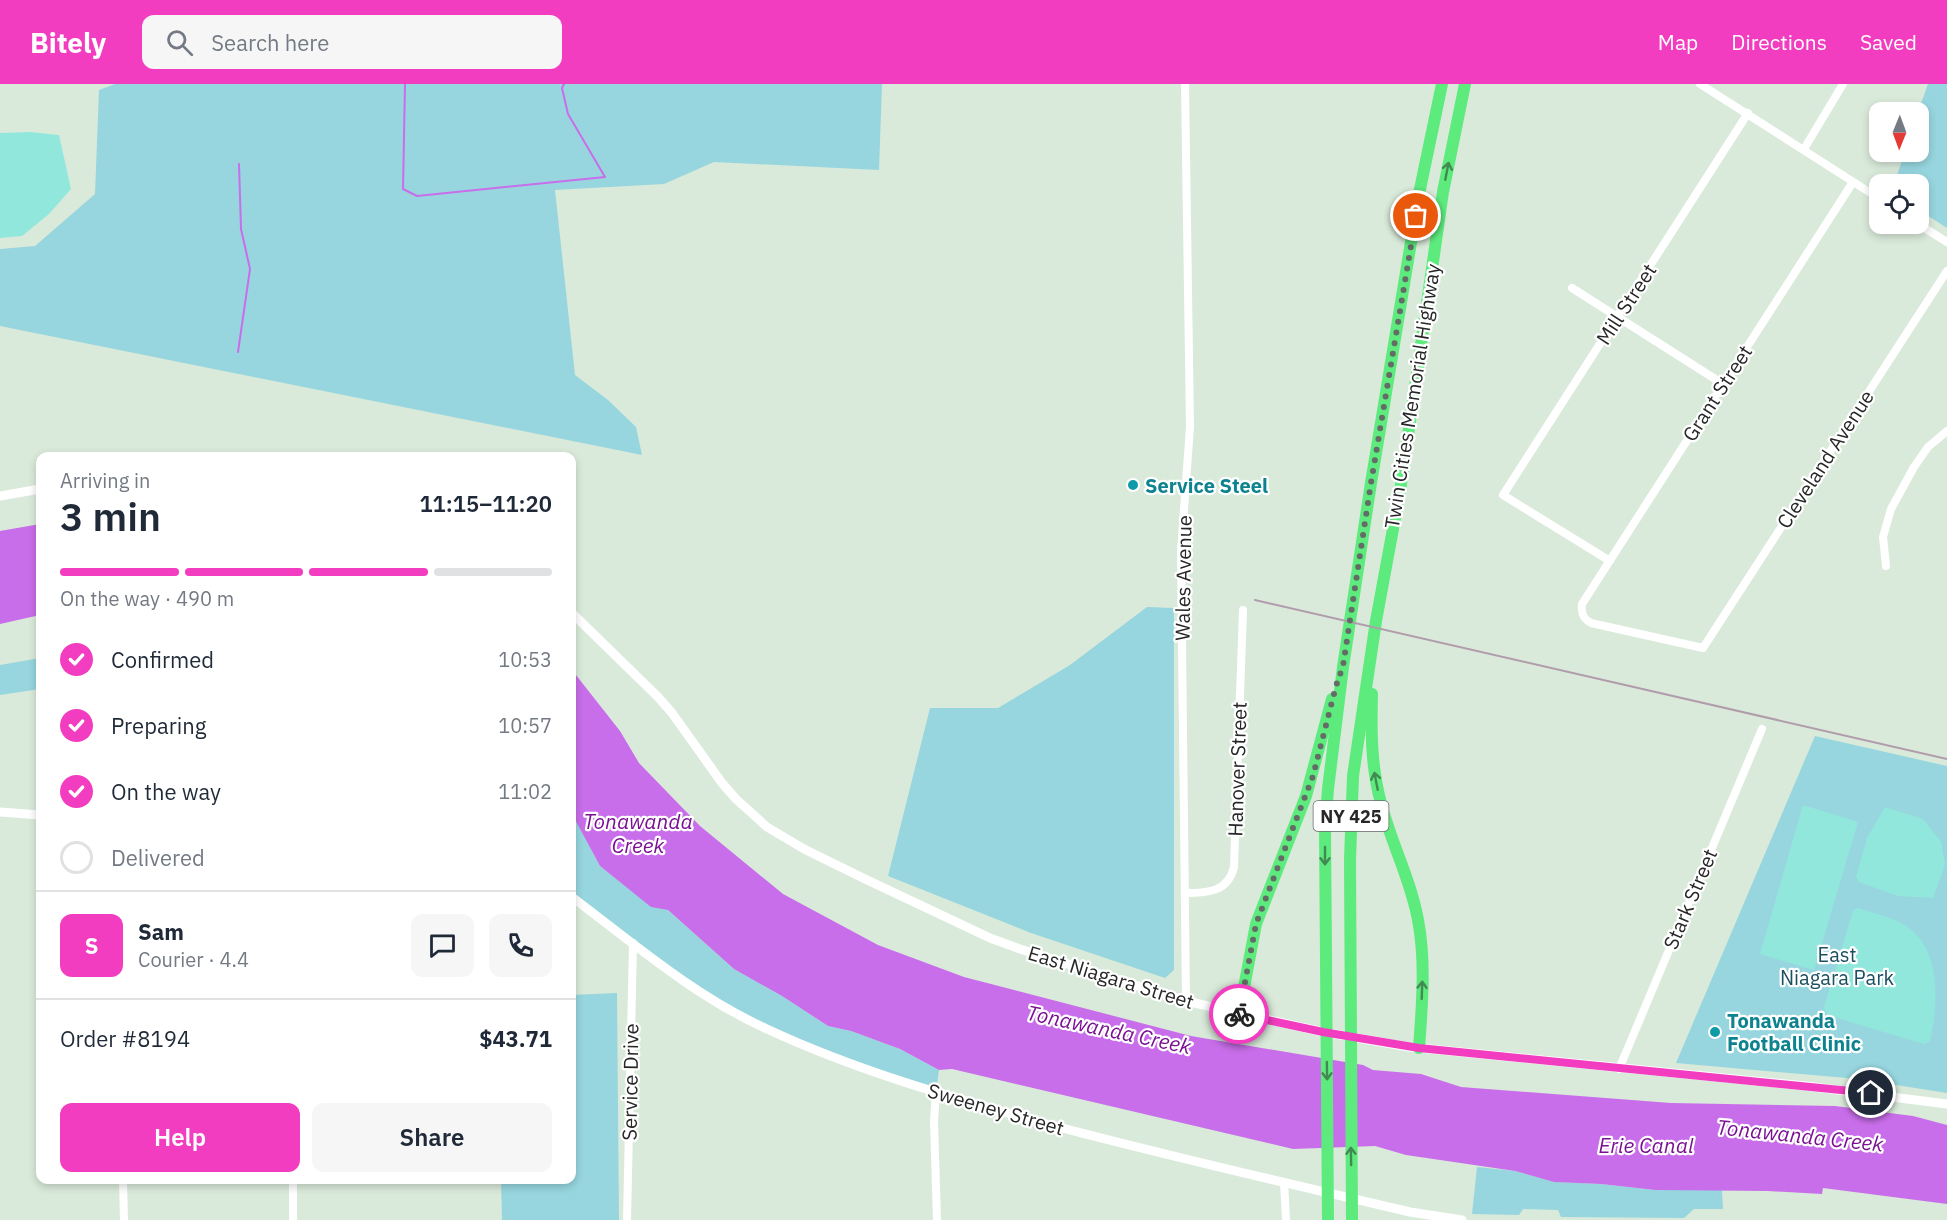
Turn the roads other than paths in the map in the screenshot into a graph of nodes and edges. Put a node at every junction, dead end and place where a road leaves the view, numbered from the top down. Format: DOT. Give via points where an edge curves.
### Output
graph roads {
  1 [pos="1185,84"];
  2 [pos="1442,84"];
  3 [pos="1466,84"];
  4 [pos="1700,84"];
  5 [pos="1843,84"];
  6 [pos="1748,113"];
  7 [pos="1804,149"];
  8 [pos="1853,182"];
  9 [pos="1869,192"];
  10 [pos="1929,231"];
  11 [pos="1947,242"];
  12 [pos="1947,271"];
  13 [pos="1572,288"];
  14 [pos="1618,316"];
  15 [pos="1723,384"];
  16 [pos="1947,431"];
  17 [pos="36,490"];
  18 [pos="0,496"];
  19 [pos="1610,561"];
  20 [pos="1886,566"];
  21 [pos="1582,604"];
  22 [pos="1243,610"];
  23 [pos="576,617"];
  24 [pos="1372,658"];
  25 [pos="1343,666"];
  26 [pos="1762,729"];
  27 [pos="0,812"];
  28 [pos="36,815"];
  29 [pos="1185,892"];
  30 [pos="576,900"];
  31 [pos="633,943"];
  32 [pos="1186,1001"];
  33 [pos="1239,1014"];
  34 [pos="1419,1048"];
  35 [pos="1619,1069"];
  36 [pos="936,1092"];
  37 [pos="1947,1104"];
  38 [pos="1284,1182"];
  39 [pos="123,1184"];
  40 [pos="293,1184"];
  41 [pos="1328,1215"];
  42 [pos="1352,1217"];
  43 [pos="124,1220"];
  44 [pos="293,1220"];
  45 [pos="627,1220"];
  46 [pos="937,1220"];
  47 [pos="1286,1220"];
  48 [pos="1462,1220"];
  1 -- 29 [label="street, Wales Avenue" via="1190,427 1181,551"];
  2 -- 25 [label="main road, Twin Cities Memorial Highway / NY 425" via="1419,194"];
  24 -- 3 [label="main road, Twin Cities Memorial Highway, one-way" via="1443,192"];
  4 -- 6 [label="street"];
  5 -- 7 [label="street"];
  6 -- 7 [label="street"];
  6 -- 14 [label="street, Mill Street"];
  7 -- 8 [label="street"];
  8 -- 9 [label="street"];
  8 -- 15 [label="street, Grant Street"];
  10 -- 11 [label="street"];
  12 -- 21 [label="street, Cleveland Avenue" via="1703,648 1591,624 1582,616"];
  13 -- 14 [label="street"];
  14 -- 15 [label="street"];
  14 -- 19 [label="street, Mill Street" via="1503,495"];
  15 -- 19 [label="street, Grant Street"];
  16 -- 20 [label="street" via="1928,447 1891,509 1883,537"];
  17 -- 18 [label="street"];
  19 -- 21 [label="street, Grant Street"];
  22 -- 29 [label="street, Hanover Street" via="1234,867 1221,887"];
  23 -- 32 [label="street, East Niagara Street" via="658,697 736,799 776,833 990,938"];
  34 -- 24 [label="main road, one-way" via="1422,942 1413,897 1376,781 1371,730"];
  42 -- 24 [label="main road, NY 425, one-way" via="1353,776"];
  25 -- 33 [label="main road" via="1313,776 1256,924"];
  25 -- 41 [label="main road, Twin Cities Memorial Highway / NY 425, one-way" via="1325,828"];
  26 -- 35 [label="street, Stark Street"];
  27 -- 28 [label="street"];
  29 -- 32 [label="street, Wales Avenue"];
  30 -- 31 [label="street, Sweeney Street"];
  31 -- 36 [label="street, Sweeney Street" via="714,1000 766,1029 838,1059"];
  31 -- 45 [label="street, Service Drive"];
  32 -- 33 [label="street, East Niagara Street"];
  33 -- 34 [label="street, East Niagara Street"];
  34 -- 35 [label="street, East Niagara Street"];
  35 -- 37 [label="street, East Niagara Street" via="1816,1087"];
  36 -- 38 [label="street, Sweeney Street"];
  36 -- 46 [label="street"];
  38 -- 47 [label="street"];
  38 -- 48 [label="street, Sweeney Street" via="1410,1212"];
  39 -- 43 [label="street"];
  40 -- 44 [label="street"];
}
